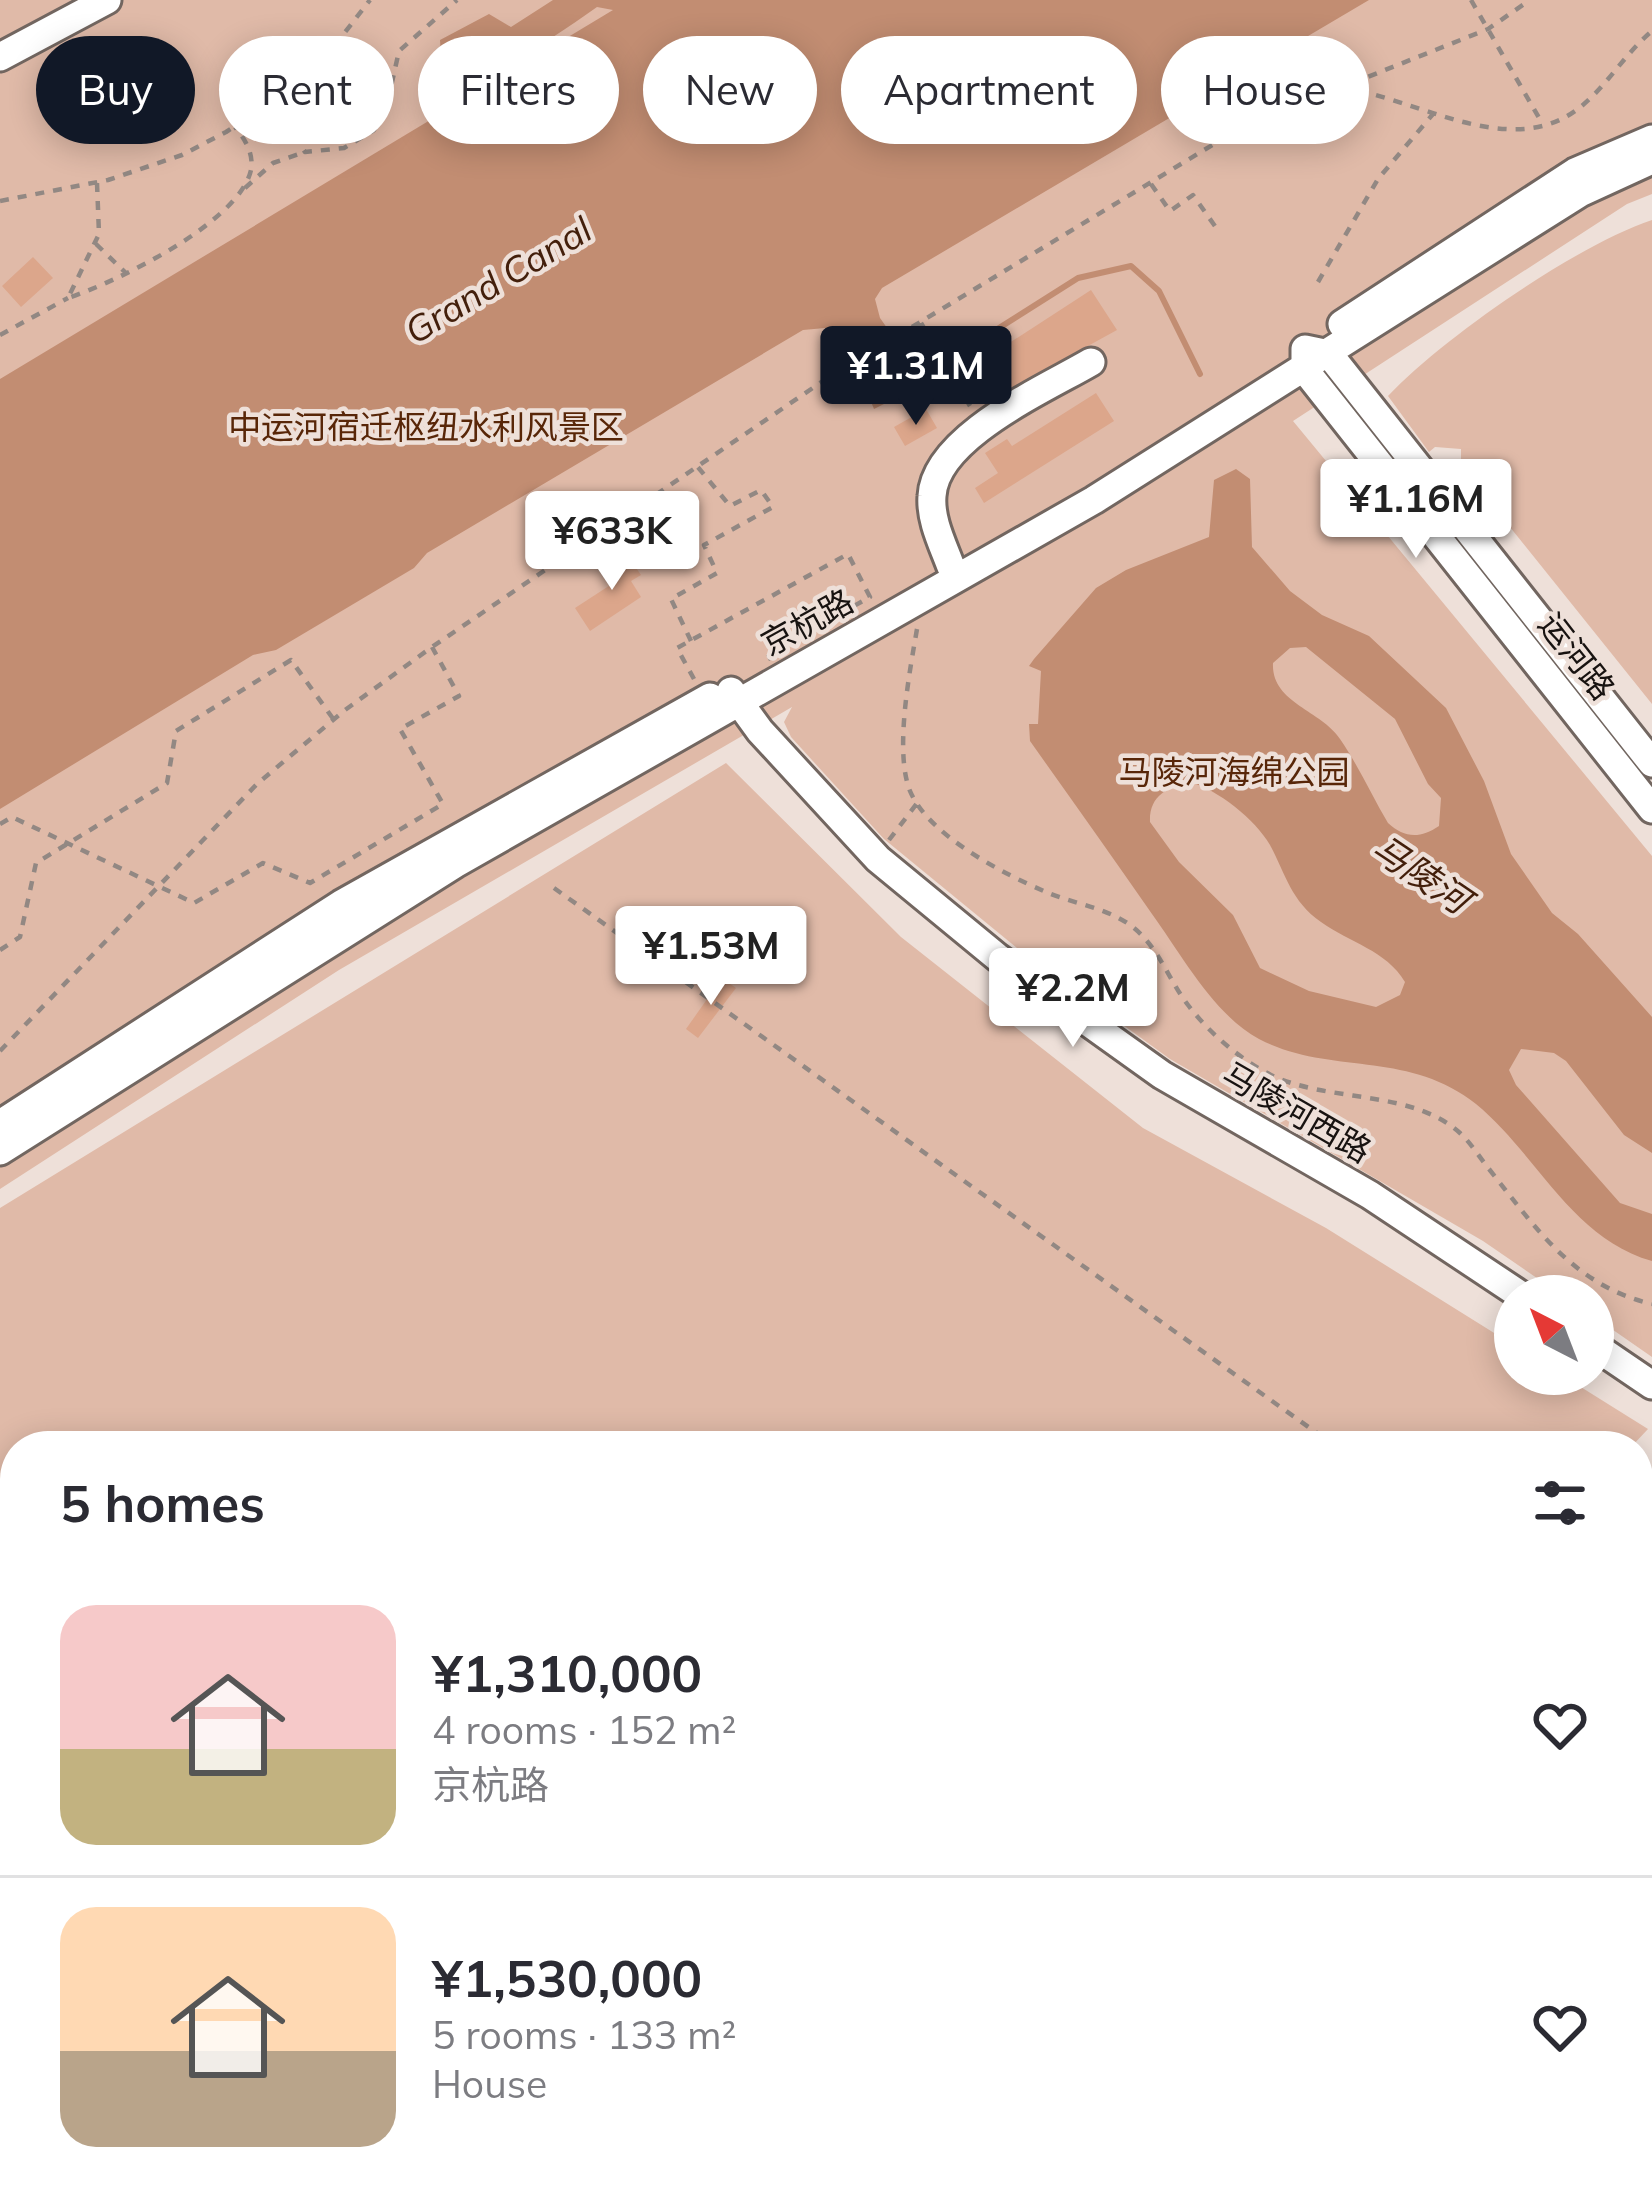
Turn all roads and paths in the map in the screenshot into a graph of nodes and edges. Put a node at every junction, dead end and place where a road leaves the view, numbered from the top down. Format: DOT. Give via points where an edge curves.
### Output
graph roads {
  1 [pos="107,0"];
  2 [pos="370,0"];
  3 [pos="457,0"];
  4 [pos="1471,0"];
  5 [pos="1530,0"];
  6 [pos="1488,29"];
  7 [pos="1652,31"];
  8 [pos="342,36"];
  9 [pos="0,57"];
  10 [pos="1369,76"];
  11 [pos="1369,93"];
  12 [pos="1434,112"];
  13 [pos="1542,123"];
  14 [pos="219,135"];
  15 [pos="1652,140"];
  16 [pos="245,144"];
  17 [pos="300,144"];
  18 [pos="1215,144"];
  19 [pos="305,152"];
  20 [pos="1652,160"];
  21 [pos="97,183"];
  22 [pos="1150,183"];
  23 [pos="237,196"];
  24 [pos="0,201"];
  25 [pos="1217,229"];
  26 [pos="95,244"];
  27 [pos="128,275"];
  28 [pos="1318,282"];
  29 [pos="68,298"];
  30 [pos="920,321"];
  31 [pos="0,334"];
  32 [pos="1313,357"];
  33 [pos="1090,362"];
  34 [pos="982,427"];
  35 [pos="697,466"];
  36 [pos="951,567"];
  37 [pos="922,598"];
  38 [pos="691,640"];
  39 [pos="432,647"];
  40 [pos="772,664"];
  41 [pos="724,697"];
  42 [pos="334,720"];
  43 [pos="1652,763"];
  44 [pos="918,802"];
  45 [pos="1652,809"];
  46 [pos="0,824"];
  47 [pos="68,843"];
  48 [pos="878,859"];
  49 [pos="160,886"];
  50 [pos="554,888"];
  51 [pos="0,950"];
  52 [pos="0,1051"];
  53 [pos="0,1124"];
  54 [pos="0,1151"];
  55 [pos="1494,1278"];
  56 [pos="1652,1304"];
  57 [pos="1614,1359"];
  58 [pos="1652,1385"];
  59 [pos="1314,1431"];
  1 -- 9 [label="street"];
  2 -- 8 [label="path"];
  3 -- 19 [label="path" via="399,51 374,130 344,148"];
  4 -- 6 [label="path"];
  5 -- 6 [label="path"];
  6 -- 10 [label="path"];
  6 -- 13 [label="path"];
  7 -- 13 [label="path" via="1570,115"];
  11 -- 12 [label="path"];
  12 -- 13 [label="path" via="1486,127"];
  12 -- 28 [label="path" via="1378,179"];
  14 -- 21 [label="path"];
  15 -- 32 [label="street, 京杭路" via="1522,204"];
  16 -- 23 [label="path" via="250,173"];
  17 -- 19 [label="path"];
  18 -- 22 [label="path"];
  19 -- 23 [label="path" via="273,163"];
  20 -- 32 [label="street, 京杭路" via="1580,194"];
  21 -- 24 [label="path"];
  21 -- 26 [label="path"];
  22 -- 25 [label="path" via="1170,211 1192,195"];
  22 -- 30 [label="path"];
  23 -- 27 [label="path"];
  26 -- 27 [label="path"];
  26 -- 29 [label="path"];
  27 -- 29 [label="path"];
  29 -- 31 [label="path"];
  30 -- 34 [label="path"];
  30 -- 35 [label="path"];
  32 -- 36 [label="street, 京杭路"];
  32 -- 37 [label="street, 京杭路" via="1094,500"];
  32 -- 43 [label="street, 运河路"];
  32 -- 45 [label="street, 运河路"];
  33 -- 34 [label="street"];
  34 -- 36 [label="street" via="934,480 936,526"];
  35 -- 38 [label="path" via="730,506 761,490 773,507 704,544 716,573 670,599"];
  35 -- 39 [label="path"];
  36 -- 40 [label="street, 京杭路"];
  37 -- 41 [label="street, 京杭路"];
  37 -- 44 [label="path" via="906,730 910,792"];
  38 -- 40 [label="path" via="848,554 870,597 768,654"];
  38 -- 41 [label="path" via="677,648"];
  39 -- 42 [label="path"];
  39 -- 49 [label="path" via="459,695 400,729 443,804 310,883 263,863 194,903"];
  40 -- 41 [label="street, 京杭路"];
  41 -- 48 [label="street, 马陵河西路"];
  41 -- 53 [label="street, 京杭路" via="341,904"];
  41 -- 54 [label="street, 京杭路"];
  42 -- 47 [label="path" via="291,660 176,731 167,783"];
  42 -- 49 [label="path" via="257,784"];
  44 -- 48 [label="path"];
  44 -- 56 [label="path" via="1009,876 1133,927 1189,1007 1255,1065 1311,1090 1428,1114 1460,1133 1550,1248 1611,1290"];
  46 -- 47 [label="path" via="11,817"];
  47 -- 49 [label="path"];
  47 -- 51 [label="path" via="35,863 20,937"];
  48 -- 55 [label="street, 马陵河西路" via="1162,1075"];
  49 -- 52 [label="path"];
  50 -- 59 [label="path"];
  57 -- 58 [label="street"];
}
